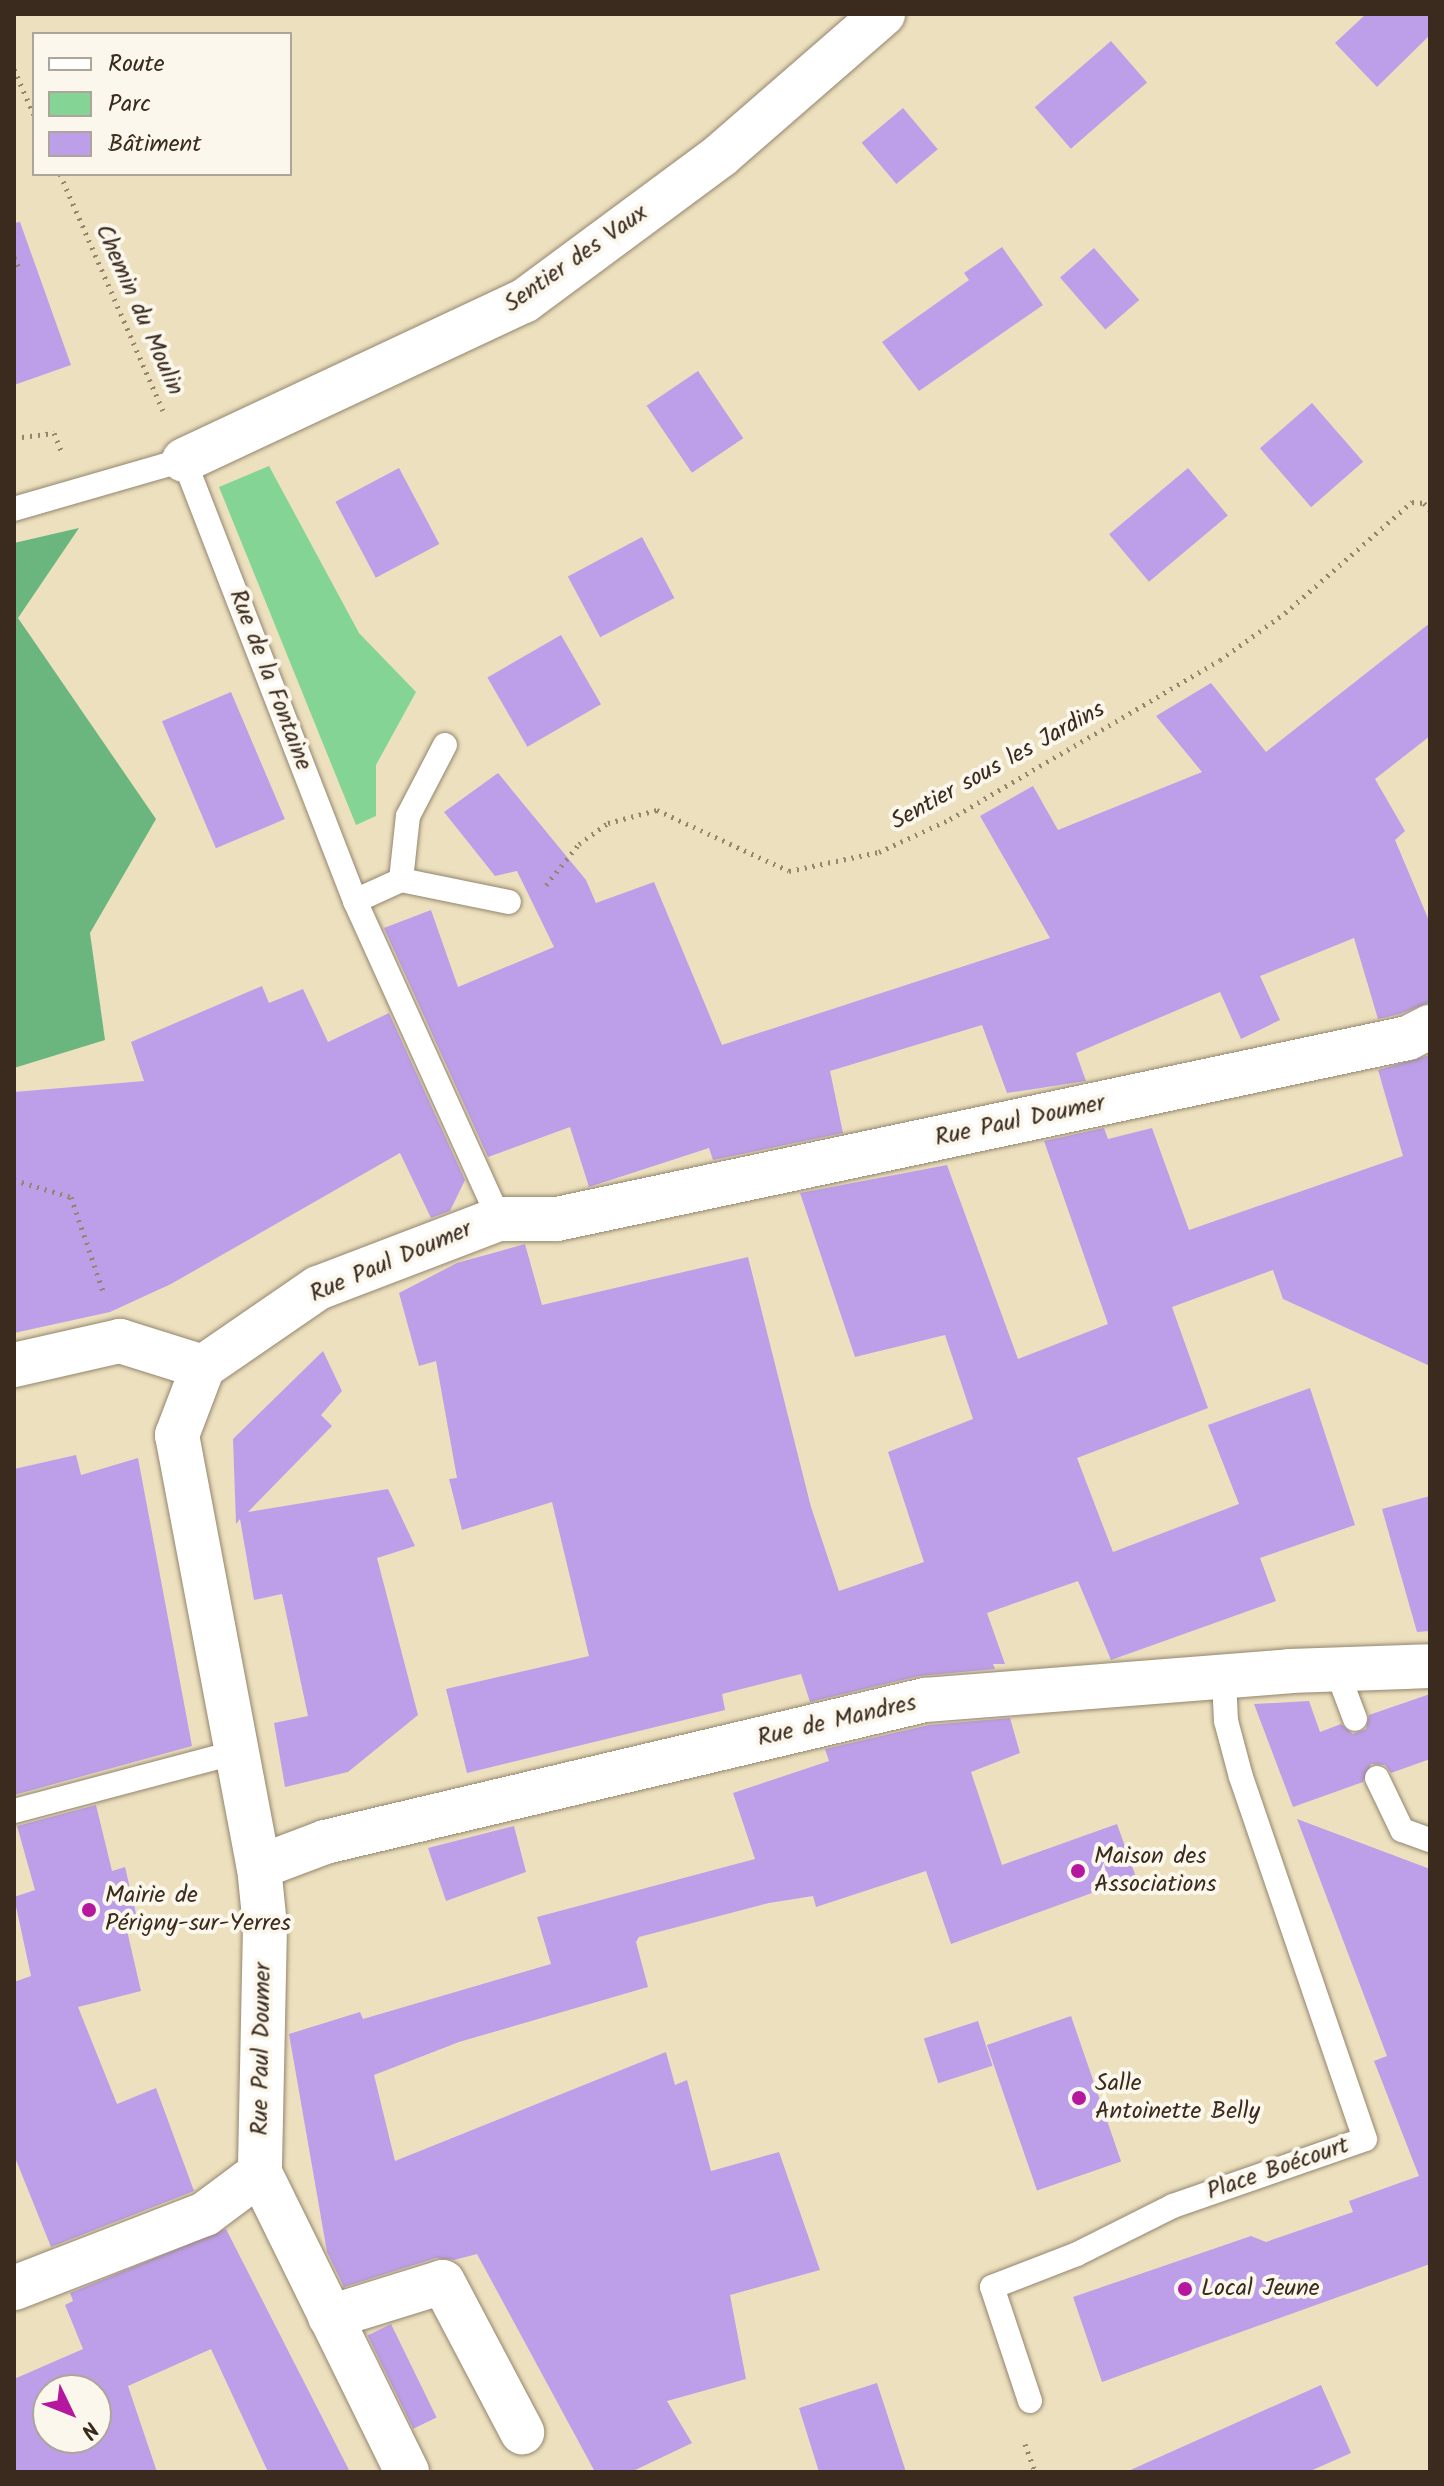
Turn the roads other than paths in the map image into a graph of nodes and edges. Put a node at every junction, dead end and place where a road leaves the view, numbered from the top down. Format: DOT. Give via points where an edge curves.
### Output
graph roads {
  1 [pos="883,14"];
  2 [pos="184,460"];
  3 [pos="14,509"];
  4 [pos="445,745"];
  5 [pos="401,880"];
  6 [pos="355,901"];
  7 [pos="509,902"];
  8 [pos="1430,1027"];
  9 [pos="499,1219"];
  10 [pos="14,1365"];
  11 [pos="203,1367"];
  12 [pos="1430,1666"];
  13 [pos="1337,1671"];
  14 [pos="1224,1680"];
  15 [pos="1355,1719"];
  16 [pos="238,1752"];
  17 [pos="1377,1778"];
  18 [pos="14,1811"];
  19 [pos="1430,1840"];
  20 [pos="259,1867"];
  21 [pos="260,2173"];
  22 [pos="14,2288"];
  23 [pos="330,2317"];
  24 [pos="1030,2401"];
  25 [pos="522,2432"];
  26 [pos="407,2472"];
  1 -- 2 [label="street, Sentier des Vaux" via="721,155 524,301"];
  2 -- 3 [label="lane"];
  2 -- 6 [label="lane, Rue de la Fontaine"];
  4 -- 5 [label="lane" via="408,816"];
  5 -- 6 [label="lane"];
  5 -- 7 [label="lane"];
  6 -- 9 [label="lane, Rue de la Fontaine"];
  8 -- 9 [label="street, Rue Paul Doumer" via="1408,1038 557,1219"];
  9 -- 11 [label="street, Rue Paul Doumer" via="318,1288"];
  10 -- 11 [label="street" via="120,1341"];
  11 -- 16 [label="street, Rue Paul Doumer" via="177,1435"];
  12 -- 13 [label="street, Rue de Mandres"];
  13 -- 14 [label="street, Rue de Mandres"];
  13 -- 15 [label="lane"];
  14 -- 20 [label="street, Rue de Mandres" via="925,1700 325,1842"];
  14 -- 24 [label="lane, Place Boécourt" via="1226,1721 1241,1777 1365,2139 1173,2206 1077,2254 992,2287"];
  16 -- 18 [label="lane"];
  16 -- 20 [label="street, Rue Paul Doumer"];
  17 -- 19 [label="lane" via="1402,1830"];
  20 -- 21 [label="street, Rue Paul Doumer" via="265,1926"];
  21 -- 22 [label="street" via="205,2214"];
  21 -- 23 [label="street"];
  23 -- 25 [label="street" via="443,2282"];
  23 -- 26 [label="street"];
}
